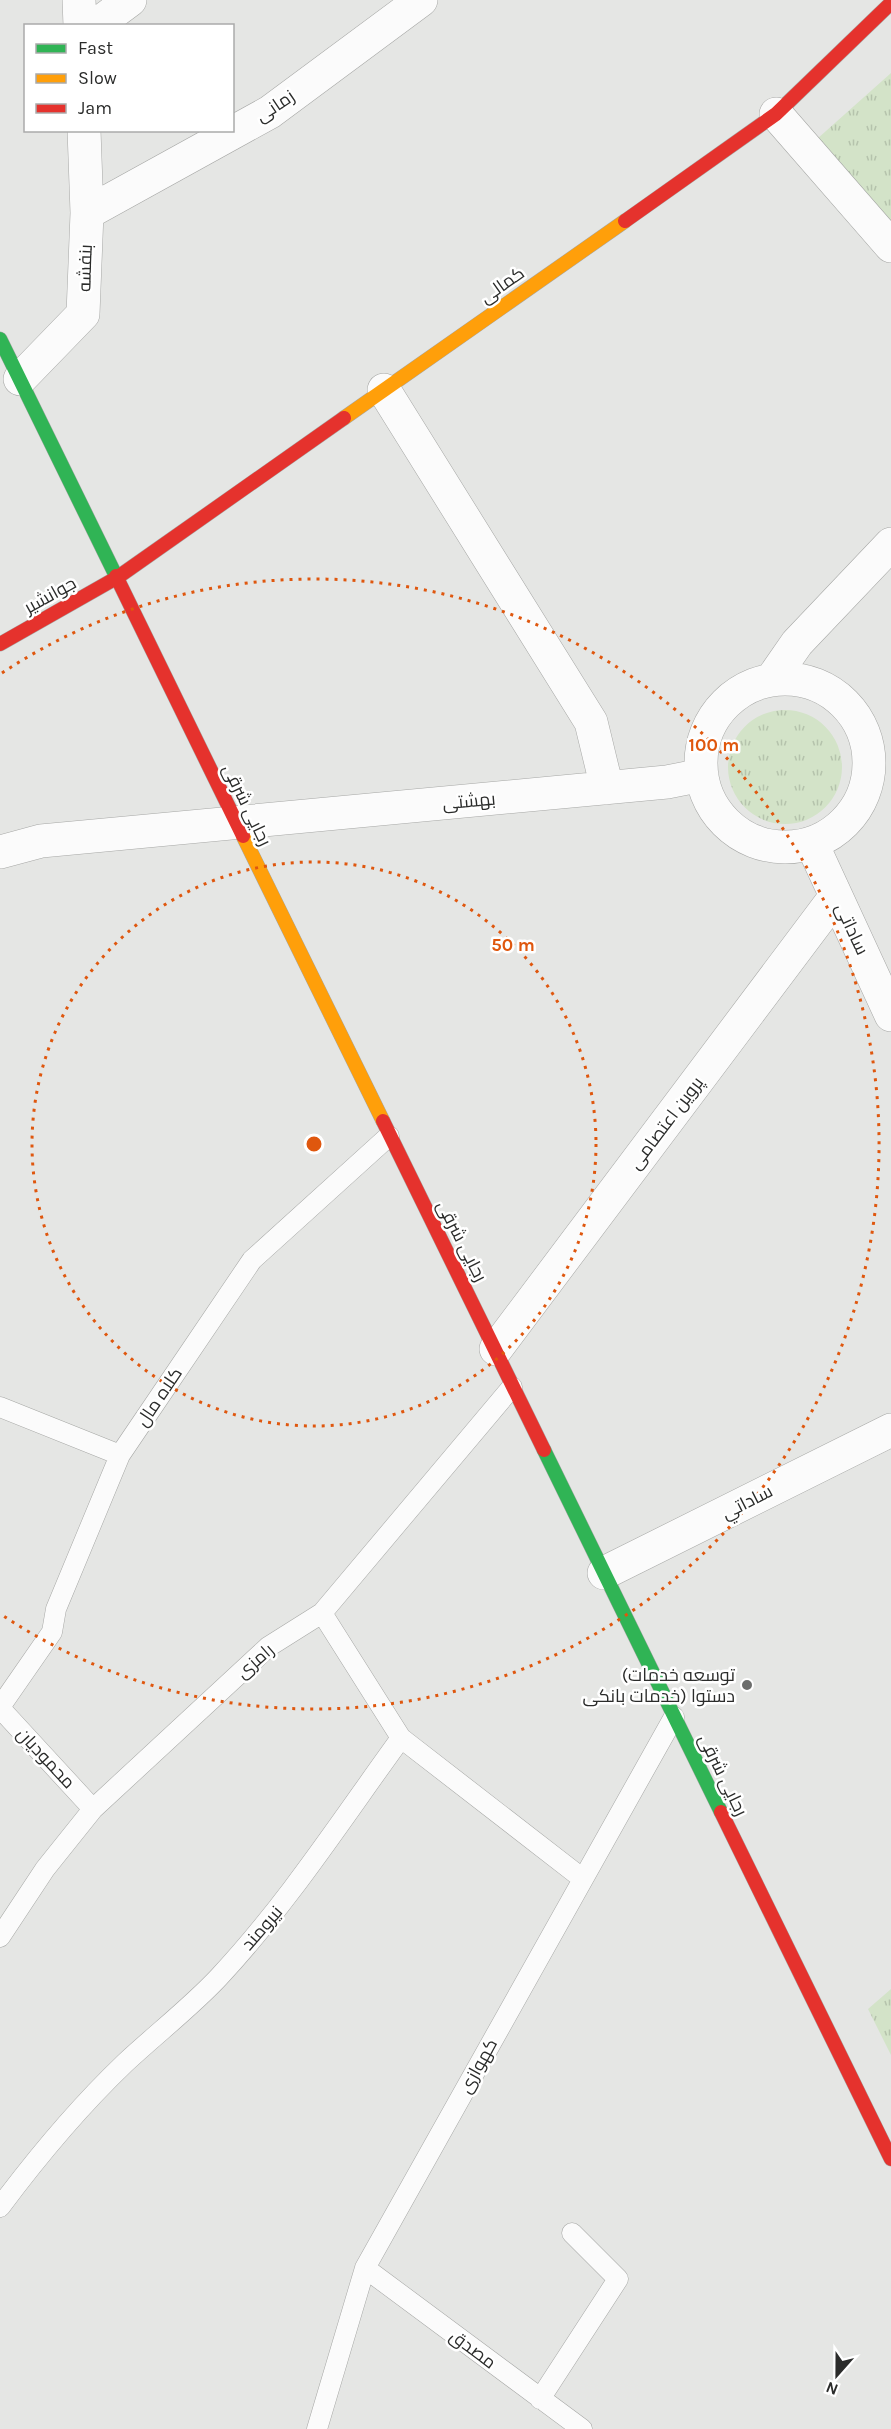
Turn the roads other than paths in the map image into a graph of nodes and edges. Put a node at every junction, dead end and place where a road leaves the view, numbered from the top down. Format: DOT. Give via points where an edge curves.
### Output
graph roads {
  1 [pos="79,0"];
  2 [pos="130,0"];
  3 [pos="421,0"];
  4 [pos="891,3"];
  5 [pos="80,24"];
  6 [pos="98,24"];
  7 [pos="776,114"];
  8 [pos="84,132"];
  9 [pos="234,132"];
  10 [pos="234,132"];
  11 [pos="87,213"];
  12 [pos="891,246"];
  13 [pos="0,339"];
  14 [pos="20,379"];
  15 [pos="384,390"];
  16 [pos="891,544"];
  17 [pos="118,577"];
  18 [pos="0,644"];
  19 [pos="772,679"];
  20 [pos="879,740"];
  21 [pos="702,775"];
  22 [pos="607,788"];
  23 [pos="235,823"];
  24 [pos="812,844"];
  25 [pos="0,852"];
  26 [pos="836,896"];
  27 [pos="891,1015"];
  28 [pos="389,1136"];
  29 [pos="496,1350"];
  30 [pos="512,1386"];
  31 [pos="0,1407"];
  32 [pos="891,1430"];
  33 [pos="120,1455"];
  34 [pos="604,1573"];
  35 [pos="322,1613"];
  36 [pos="0,1708"];
  37 [pos="674,1717"];
  38 [pos="401,1738"];
  39 [pos="93,1809"];
  40 [pos="583,1879"];
  41 [pos="0,1937"];
  42 [pos="891,2159"];
  43 [pos="0,2206"];
  44 [pos="572,2233"];
  45 [pos="364,2268"];
  46 [pos="540,2399"];
  47 [pos="317,2429"];
  48 [pos="582,2429"];
  1 -- 5 [label="street"];
  2 -- 6 [label="street"];
  3 -- 10 [label="street, زمانی" via="270,112"];
  4 -- 7 [label="street, کمالی"];
  7 -- 12 [label="street"];
  7 -- 15 [label="street, کمالی"];
  8 -- 11 [label="street, بنفشه"];
  9 -- 11 [label="street, زمانی"];
  11 -- 14 [label="street, بنفشه" via="83,314"];
  13 -- 14 [label="street, رجایی شرقی"];
  14 -- 17 [label="street, رجایی شرقی"];
  15 -- 17 [label="street, کمالی"];
  15 -- 22 [label="street" via="591,722"];
  16 -- 19 [label="street" via="797,643"];
  17 -- 18 [label="street, جوانشیر"];
  17 -- 23 [label="street, رجایی شرقی"];
  19 -- 20 [label="street" via="800,680 826,690 848,707 863,730"];
  19 -- 21 [label="street" via="746,689 723,705 708,729 700,755"];
  20 -- 24 [label="street" via="870,757 867,785 856,810 837,830"];
  21 -- 22 [label="street, بهشتی"];
  21 -- 24 [label="street" via="714,809 733,829 757,843 784,848"];
  22 -- 23 [label="street, بهشتی"];
  23 -- 25 [label="street, بهشتی" via="41,841"];
  23 -- 28 [label="street, رجایی شرقی"];
  24 -- 26 [label="street, ساداتی"];
  26 -- 27 [label="street, ساداتی"];
  26 -- 29 [label="street, پروین اعتصامی"];
  28 -- 29 [label="street, رجایی شرقی"];
  28 -- 33 [label="lane, کلاه مال" via="252,1260"];
  29 -- 30 [label="street, رجایی شرقی"];
  30 -- 34 [label="street, رجایی شرقی"];
  30 -- 35 [label="lane, رامزی"];
  31 -- 33 [label="lane"];
  32 -- 34 [label="street, ساداتي"];
  33 -- 36 [label="lane, کلاه مال" via="56,1609 52,1632"];
  34 -- 37 [label="street, رجایی شرقی"];
  35 -- 38 [label="lane"];
  35 -- 39 [label="lane, رامزی" via="268,1647"];
  36 -- 39 [label="lane, محمودیان"];
  37 -- 40 [label="lane, کهوازی"];
  37 -- 42 [label="street, رجایی شرقی"];
  38 -- 40 [label="lane"];
  38 -- 43 [label="lane, نیرومند" via="284,1903 218,1978 82,2108 36,2158"];
  39 -- 41 [label="lane, رامزی" via="45,1869"];
  40 -- 45 [label="lane, کهوازی"];
  44 -- 46 [label="lane" via="618,2279"];
  45 -- 46 [label="lane, مصدق"];
  45 -- 47 [label="lane, کهوازی"];
  46 -- 48 [label="lane, مصدق"];
}
